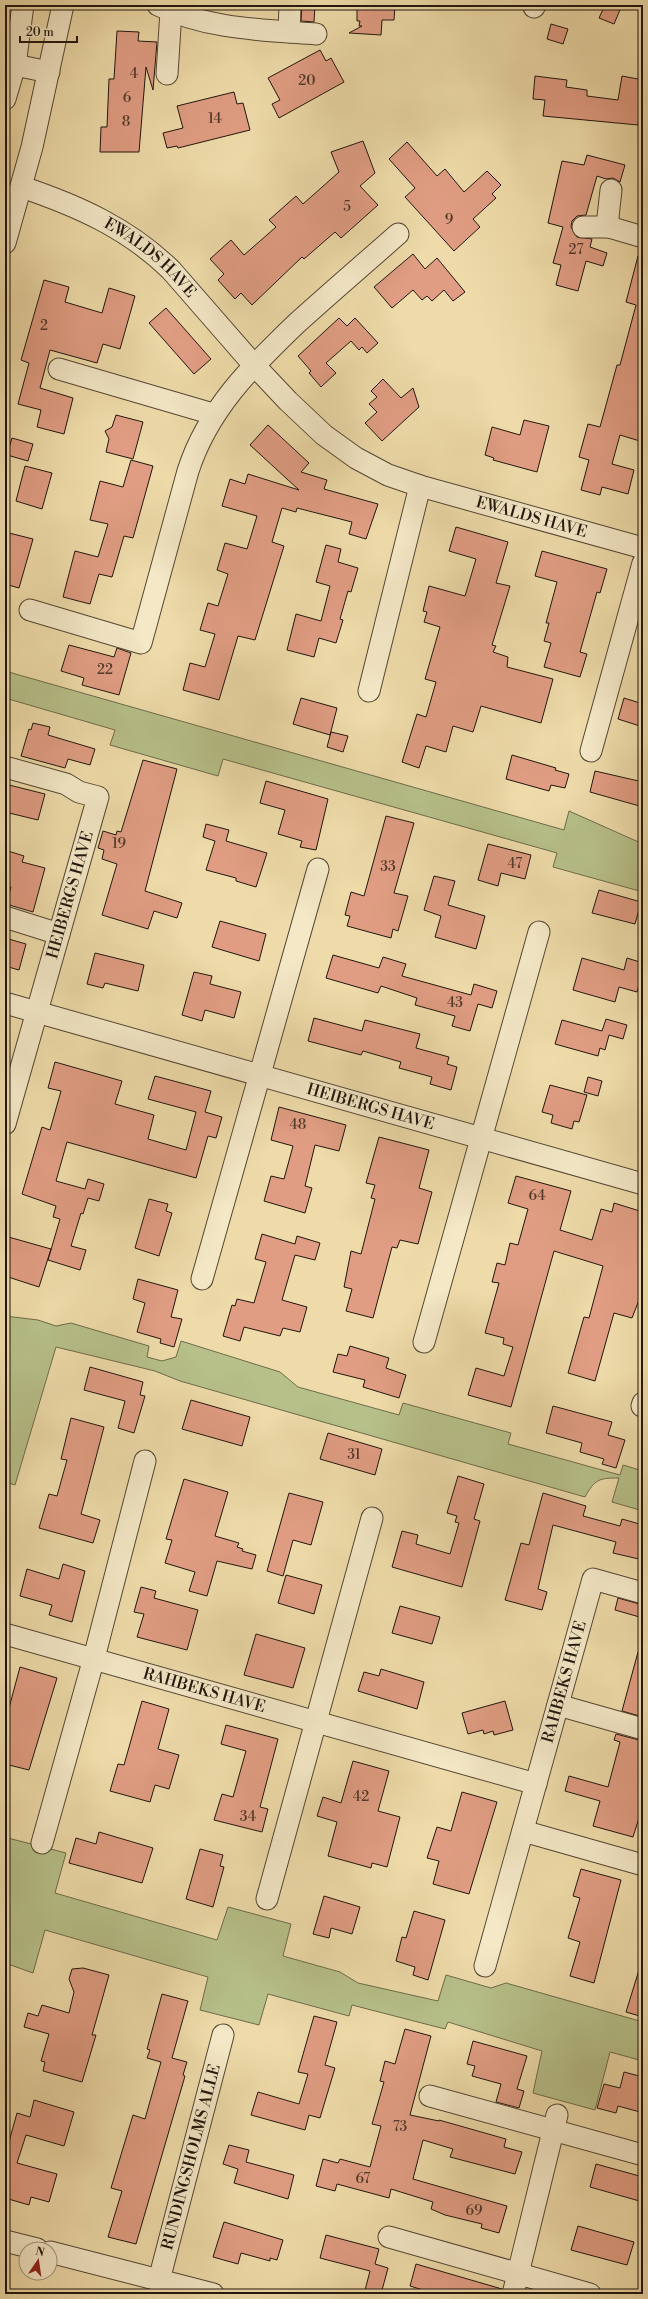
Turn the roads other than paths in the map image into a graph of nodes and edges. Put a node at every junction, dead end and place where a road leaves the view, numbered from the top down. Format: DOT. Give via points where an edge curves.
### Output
graph roads {
  1 [pos="23,5"];
  2 [pos="63,5"];
  3 [pos="290,5"];
  4 [pos="165,8"];
  5 [pos="289,32"];
  6 [pos="316,34"];
  7 [pos="15,65"];
  8 [pos="49,72"];
  9 [pos="167,74"];
  10 [pos="5,99"];
  11 [pos="22,187"];
  12 [pos="612,190"];
  13 [pos="609,227"];
  14 [pos="583,228"];
  15 [pos="398,234"];
  16 [pos="643,237"];
  17 [pos="5,243"];
  18 [pos="253,364"];
  19 [pos="59,369"];
  20 [pos="214,414"];
  21 [pos="420,486"];
  22 [pos="643,548"];
  23 [pos="643,562"];
  24 [pos="30,610"];
  25 [pos="369,691"];
  26 [pos="591,751"];
  27 [pos="5,767"];
  28 [pos="318,869"];
  29 [pos="5,918"];
  30 [pos="539,932"];
  31 [pos="59,934"];
  32 [pos="5,1003"];
  33 [pos="37,1012"];
  34 [pos="260,1076"];
  35 [pos="10,1090"];
  36 [pos="5,1124"];
  37 [pos="481,1139"];
  38 [pos="643,1184"];
  39 [pos="202,1278"];
  40 [pos="424,1342"];
  41 [pos="145,1460"];
  42 [pos="372,1518"];
  43 [pos="643,1593"];
  44 [pos="5,1634"];
  45 [pos="94,1658"];
  46 [pos="558,1705"];
  47 [pos="316,1721"];
  48 [pos="643,1729"];
  49 [pos="536,1784"];
  50 [pos="523,1831"];
  51 [pos="42,1843"];
  52 [pos="643,1865"];
  53 [pos="267,1899"];
  54 [pos="485,1966"];
  55 [pos="222,2035"];
  56 [pos="430,2096"];
  57 [pos="555,2122"];
  58 [pos="643,2155"];
  59 [pos="389,2237"];
  60 [pos="5,2241"];
  61 [pos="18,2244"];
  62 [pos="58,2254"];
  63 [pos="518,2274"];
  64 [pos="159,2280"];
  65 [pos="213,2294"];
  66 [pos="512,2294"];
  67 [pos="590,2294"];
  1 -- 7 [label="street"];
  2 -- 8 [label="street"];
  3 -- 5 [label="street"];
  4 -- 5 [label="street" via="235,27"];
  4 -- 9 [label="street"];
  5 -- 6 [label="street"];
  7 -- 8 [label="street"];
  7 -- 10 [label="street"];
  8 -- 11 [label="street"];
  11 -- 17 [label="street"];
  11 -- 18 [label="street, EWALDS HAVE" via="86,210 150,250"];
  12 -- 13 [label="street"];
  13 -- 14 [label="street"];
  13 -- 16 [label="street"];
  15 -- 18 [label="street"];
  18 -- 20 [label="street"];
  18 -- 21 [label="street, EWALDS HAVE" via="306,419 356,458"];
  19 -- 20 [label="street"];
  20 -- 24 [label="street" via="188,471 141,643"];
  21 -- 22 [label="street, EWALDS HAVE"];
  21 -- 25 [label="street"];
  23 -- 26 [label="street"];
  27 -- 31 [label="street, HEIBERGS HAVE" via="66,784 79,792 98,797"];
  28 -- 34 [label="street"];
  29 -- 31 [label="street"];
  30 -- 37 [label="street"];
  31 -- 33 [label="street, HEIBERGS HAVE"];
  32 -- 33 [label="street, HEIBERGS HAVE"];
  33 -- 34 [label="street, HEIBERGS HAVE"];
  33 -- 35 [label="street, HEIBERGS HAVE"];
  34 -- 37 [label="street, HEIBERGS HAVE"];
  34 -- 39 [label="street"];
  35 -- 36 [label="street, HEIBERGS HAVE"];
  37 -- 38 [label="street, HEIBERGS HAVE"];
  37 -- 40 [label="street"];
  41 -- 45 [label="street"];
  42 -- 47 [label="street"];
  43 -- 46 [label="street, RAHBEKS HAVE" via="593,1579"];
  44 -- 45 [label="street, RAHBEKS HAVE"];
  45 -- 47 [label="street, RAHBEKS HAVE"];
  45 -- 51 [label="street"];
  46 -- 48 [label="street"];
  46 -- 49 [label="street, RAHBEKS HAVE"];
  47 -- 49 [label="street, RAHBEKS HAVE"];
  47 -- 53 [label="street"];
  49 -- 50 [label="street, RAHBEKS HAVE"];
  50 -- 52 [label="street"];
  50 -- 54 [label="street, RAHBEKS HAVE"];
  55 -- 64 [label="street, RUNDINGSHOLMS ALLE"];
  56 -- 57 [label="street"];
  57 -- 58 [label="street"];
  57 -- 63 [label="street"];
  59 -- 63 [label="street"];
  60 -- 61 [label="street"];
  62 -- 64 [label="street"];
  63 -- 66 [label="street"];
  63 -- 67 [label="street"];
  64 -- 65 [label="street"];
}
